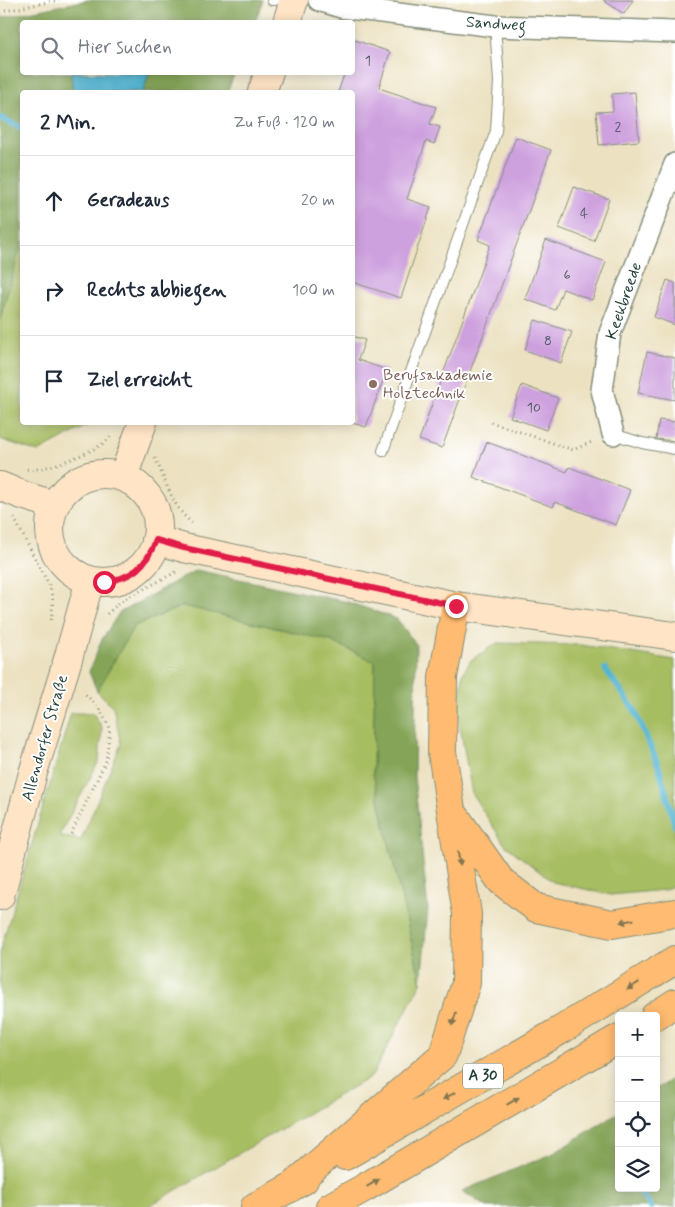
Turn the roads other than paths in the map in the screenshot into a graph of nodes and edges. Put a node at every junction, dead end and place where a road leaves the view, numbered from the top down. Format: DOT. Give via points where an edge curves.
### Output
graph roads {
  1 [pos="294,0"];
  2 [pos="319,0"];
  3 [pos="287,20"];
  4 [pos="495,26"];
  5 [pos="675,32"];
  6 [pos="268,75"];
  7 [pos="263,90"];
  8 [pos="675,164"];
  9 [pos="142,425"];
  10 [pos="613,434"];
  11 [pos="675,448"];
  12 [pos="382,452"];
  13 [pos="123,477"];
  14 [pos="0,486"];
  15 [pos="54,505"];
  16 [pos="156,540"];
  17 [pos="90,580"];
  18 [pos="456,606"];
  19 [pos="675,636"];
  20 [pos="452,811"];
  21 [pos="0,896"];
  22 [pos="675,912"];
  23 [pos="675,960"];
  24 [pos="675,1004"];
  25 [pos="660,1013"];
  26 [pos="615,1040"];
  27 [pos="289,1189"];
  28 [pos="254,1207"];
  29 [pos="330,1207"];
  1 -- 3 [label="main road"];
  2 -- 4 [label="street, Sandweg" via="341,7"];
  4 -- 5 [label="street, Sandweg"];
  4 -- 12 [label="lane" via="499,81 496,131"];
  6 -- 7 [label="main road"];
  8 -- 10 [label="street, Keekbreede" via="610,333 602,390"];
  9 -- 13 [label="main road"];
  10 -- 11 [label="lane"];
  13 -- 15 [label="main road" via="107,473 76,481"];
  13 -- 16 [label="main road" via="142,490 154,509 158,524"];
  14 -- 15 [label="main road"];
  15 -- 17 [label="main road" via="50,523 52,542 60,559 72,572"];
  16 -- 17 [label="main road" via="151,554 131,574 118,580"];
  16 -- 18 [label="main road"];
  17 -- 21 [label="main road, Allendorfer Straße" via="32,774"];
  18 -- 19 [label="main road"];
  18 -- 20 [label="highway" via="443,677 442,752"];
  22 -- 20 [label="highway, one-way" via="612,924 536,908 501,881"];
  20 -- 27 [label="highway, one-way" via="467,914 466,983 443,1055"];
  23 -- 27 [label="highway, A 30, one-way"];
  24 -- 25 [label="highway"];
  29 -- 26 [label="highway, A 30, one-way"];
  27 -- 28 [label="highway, A 30"];
}
